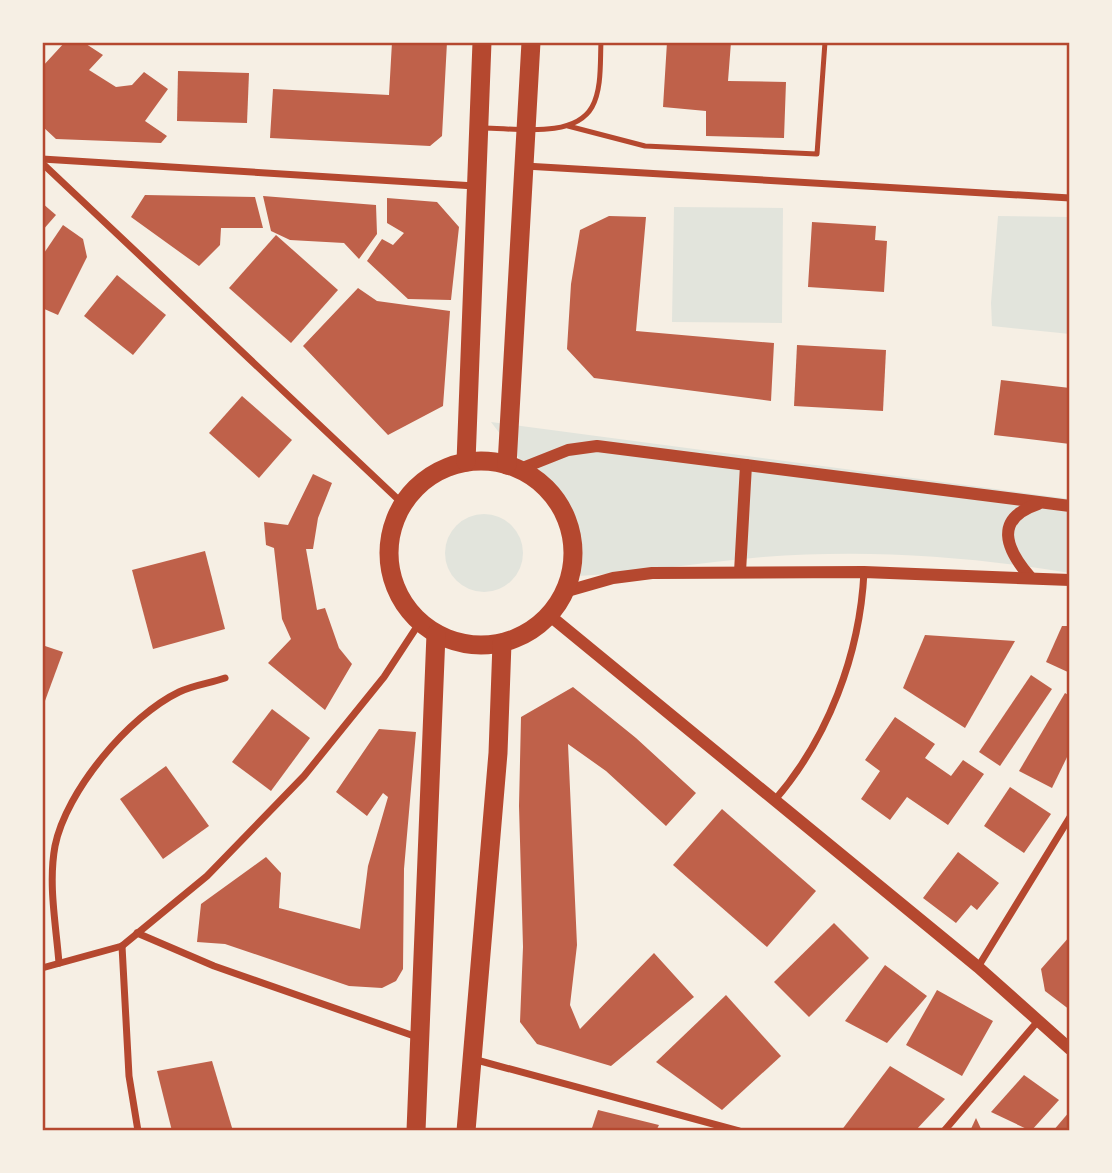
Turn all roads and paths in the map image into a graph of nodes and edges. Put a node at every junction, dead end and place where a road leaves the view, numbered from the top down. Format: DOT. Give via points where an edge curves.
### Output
graph roads {
  1 [pos="482,42"];
  2 [pos="531,42"];
  3 [pos="601,42"];
  4 [pos="825,42"];
  5 [pos="568,126"];
  6 [pos="477,128"];
  7 [pos="527,128"];
  8 [pos="42,161"];
  9 [pos="524,166"];
  10 [pos="475,186"];
  11 [pos="1070,198"];
  12 [pos="466,462"];
  13 [pos="746,465"];
  14 [pos="513,467"];
  15 [pos="403,503"];
  16 [pos="1041,503"];
  17 [pos="1070,506"];
  18 [pos="740,572"];
  19 [pos="864,572"];
  20 [pos="1030,577"];
  21 [pos="1070,580"];
  22 [pos="564,592"];
  23 [pos="549,615"];
  24 [pos="420,622"];
  25 [pos="436,634"];
  26 [pos="502,643"];
  27 [pos="225,678"];
  28 [pos="774,801"];
  29 [pos="1070,817"];
  30 [pos="136,933"];
  31 [pos="121,946"];
  32 [pos="60,963"];
  33 [pos="978,967"];
  34 [pos="42,968"];
  35 [pos="1038,1021"];
  36 [pos="421,1038"];
  37 [pos="1070,1049"];
  38 [pos="472,1058"];
  39 [pos="138,1131"];
  40 [pos="416,1131"];
  41 [pos="466,1131"];
  42 [pos="739,1131"];
  43 [pos="944,1131"];
  1 -- 6 [label="highway"];
  2 -- 7 [label="highway"];
  3 -- 5 [label="lane" via="593,106"];
  4 -- 5 [label="lane" via="817,154 645,146"];
  5 -- 7 [label="lane"];
  6 -- 7 [label="lane"];
  6 -- 10 [label="highway"];
  7 -- 9 [label="highway"];
  8 -- 10 [label="street"];
  8 -- 15 [label="street"];
  9 -- 11 [label="street"];
  9 -- 14 [label="highway"];
  10 -- 12 [label="highway"];
  12 -- 14 [label="highway"];
  12 -- 15 [label="highway" via="430,477"];
  13 -- 14 [label="street" via="597,446"];
  13 -- 16 [label="street"];
  13 -- 18 [label="street"];
  14 -- 22 [label="highway" via="550,493 562,508 572,536 572,564"];
  15 -- 24 [label="highway" via="392,527 390,566 402,603"];
  16 -- 17 [label="street"];
  16 -- 20 [label="street" via="1016,515 1007,531 1012,554"];
  18 -- 19 [label="street"];
  18 -- 22 [label="street" via="652,573"];
  19 -- 20 [label="street"];
  19 -- 28 [label="street" via="862,614 849,666 801,770"];
  20 -- 21 [label="street"];
  22 -- 23 [label="highway"];
  23 -- 26 [label="highway" via="527,633"];
  23 -- 28 [label="street"];
  24 -- 25 [label="highway"];
  24 -- 30 [label="street" via="384,677 271,814 207,876"];
  25 -- 26 [label="highway" via="475,645"];
  25 -- 36 [label="highway"];
  26 -- 38 [label="highway" via="498,753"];
  27 -- 32 [label="street" via="179,692 145,715 107,752 76,795 55,845 52,888"];
  28 -- 33 [label="street"];
  29 -- 33 [label="street"];
  30 -- 31 [label="street"];
  30 -- 36 [label="street" via="214,966"];
  31 -- 32 [label="street"];
  31 -- 39 [label="street" via="128,1076"];
  32 -- 34 [label="street"];
  33 -- 35 [label="street"];
  35 -- 37 [label="street"];
  35 -- 43 [label="street"];
  36 -- 40 [label="highway"];
  38 -- 41 [label="highway"];
  38 -- 42 [label="street"];
}
